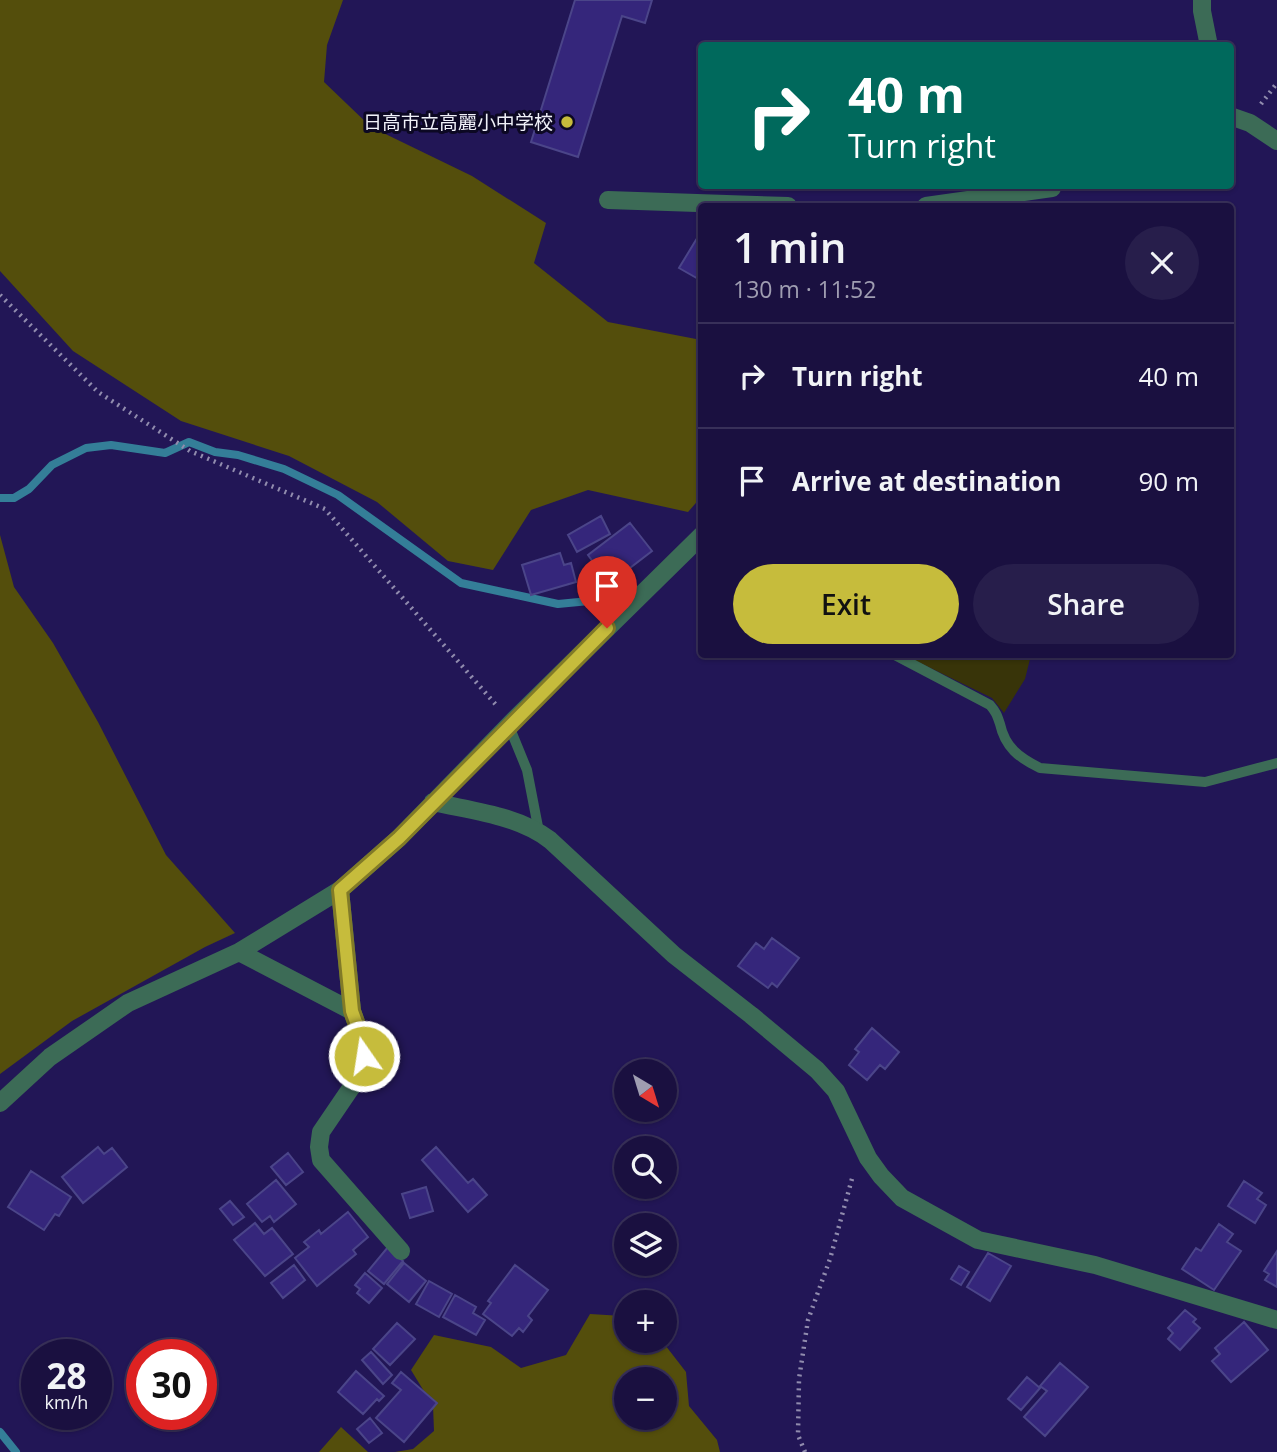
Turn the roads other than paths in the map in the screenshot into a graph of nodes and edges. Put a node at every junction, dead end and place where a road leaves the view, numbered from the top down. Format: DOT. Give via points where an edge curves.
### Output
graph roads {
  1 [pos="1202,0"];
  2 [pos="1208,42"];
  3 [pos="1234,117"];
  4 [pos="1277,141"];
  5 [pos="1041,189"];
  6 [pos="1052,189"];
  7 [pos="608,200"];
  8 [pos="698,203"];
  9 [pos="946,203"];
  10 [pos="1037,203"];
  11 [pos="698,539"];
  12 [pos="901,658"];
  13 [pos="510,724"];
  14 [pos="1277,763"];
  15 [pos="433,802"];
  16 [pos="539,832"];
  17 [pos="340,890"];
  18 [pos="239,952"];
  19 [pos="352,1011"];
  20 [pos="0,1103"];
  21 [pos="401,1251"];
  22 [pos="1277,1320"];
  1 -- 2 [label="street"];
  3 -- 4 [label="street"];
  5 -- 9 [label="street"];
  6 -- 10 [label="street"];
  7 -- 8 [label="street"];
  11 -- 13 [label="street"];
  12 -- 14 [label="lane" via="990,705 998,714 1007,745 1022,760 1040,768 1205,782"];
  13 -- 15 [label="street"];
  13 -- 16 [label="lane" via="527,770"];
  15 -- 16 [label="street" via="503,817"];
  15 -- 17 [label="street"];
  16 -- 22 [label="street" via="674,955 817,1070 836,1091 881,1176 902,1198 978,1240 1095,1265"];
  17 -- 18 [label="street"];
  17 -- 19 [label="street"];
  18 -- 19 [label="street"];
  18 -- 20 [label="street" via="128,1003 50,1057"];
  19 -- 21 [label="street" via="364,1056 355,1082 321,1132 318,1147 321,1160"];
}
